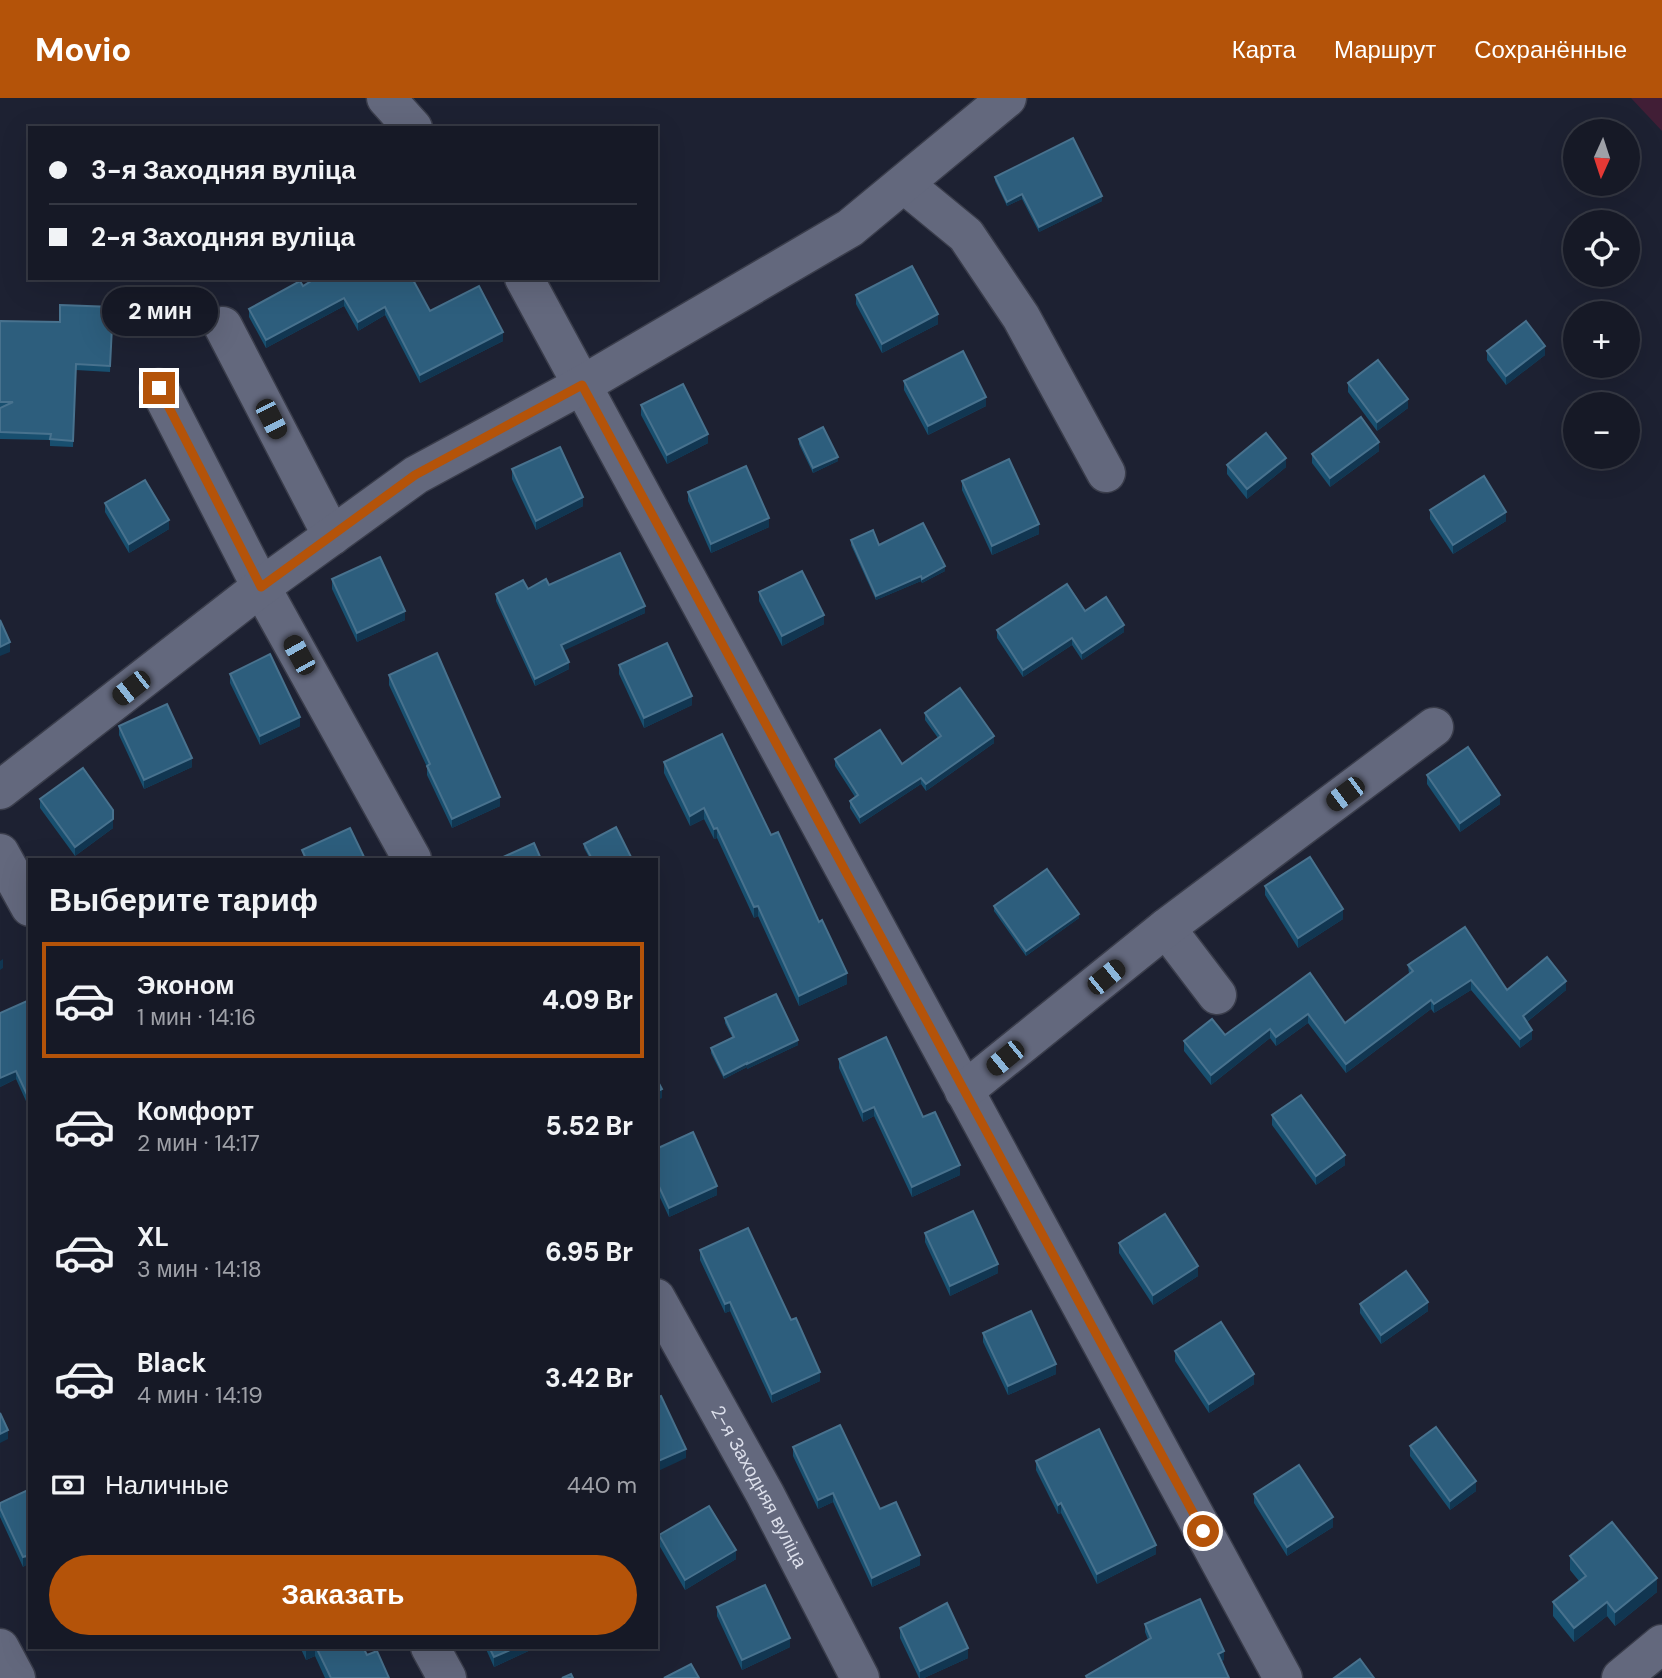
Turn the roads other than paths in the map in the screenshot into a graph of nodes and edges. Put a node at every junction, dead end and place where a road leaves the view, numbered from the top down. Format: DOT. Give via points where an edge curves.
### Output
graph roads {
  1 [pos="386,98"];
  2 [pos="1007,98"];
  3 [pos="411,126"];
  4 [pos="904,184"];
  5 [pos="525,280"];
  6 [pos="223,326"];
  7 [pos="582,385"];
  8 [pos="159,388"];
  9 [pos="1106,473"];
  10 [pos="332,536"];
  11 [pos="261,587"];
  12 [pos="1434,727"];
  13 [pos="0,790"];
  14 [pos="0,853"];
  15 [pos="411,858"];
  16 [pos="28,904"];
  17 [pos="1166,928"];
  18 [pos="1217,995"];
  19 [pos="964,1091"];
  20 [pos="658,1302"];
  21 [pos="1662,1644"];
  22 [pos="0,1647"];
  23 [pos="431,1649"];
  24 [pos="16,1678"];
  25 [pos="447,1678"];
  26 [pos="860,1678"];
  27 [pos="1283,1678"];
  28 [pos="1621,1678"];
  1 -- 3 [label="street"];
  2 -- 4 [label="street"];
  4 -- 7 [label="street" via="850,229"];
  4 -- 9 [label="street" via="966,235 1021,317"];
  5 -- 7 [label="street"];
  6 -- 10 [label="street"];
  7 -- 10 [label="street" via="415,475"];
  7 -- 19 [label="street"];
  8 -- 11 [label="street"];
  10 -- 11 [label="street"];
  11 -- 13 [label="street"];
  11 -- 15 [label="street"];
  12 -- 17 [label="street"];
  14 -- 16 [label="street"];
  17 -- 18 [label="street"];
  17 -- 19 [label="street"];
  19 -- 27 [label="street"];
  20 -- 26 [label="street, 2-я Заходняя вуліца"];
  21 -- 28 [label="street"];
  22 -- 24 [label="street"];
  23 -- 25 [label="street"];
}
